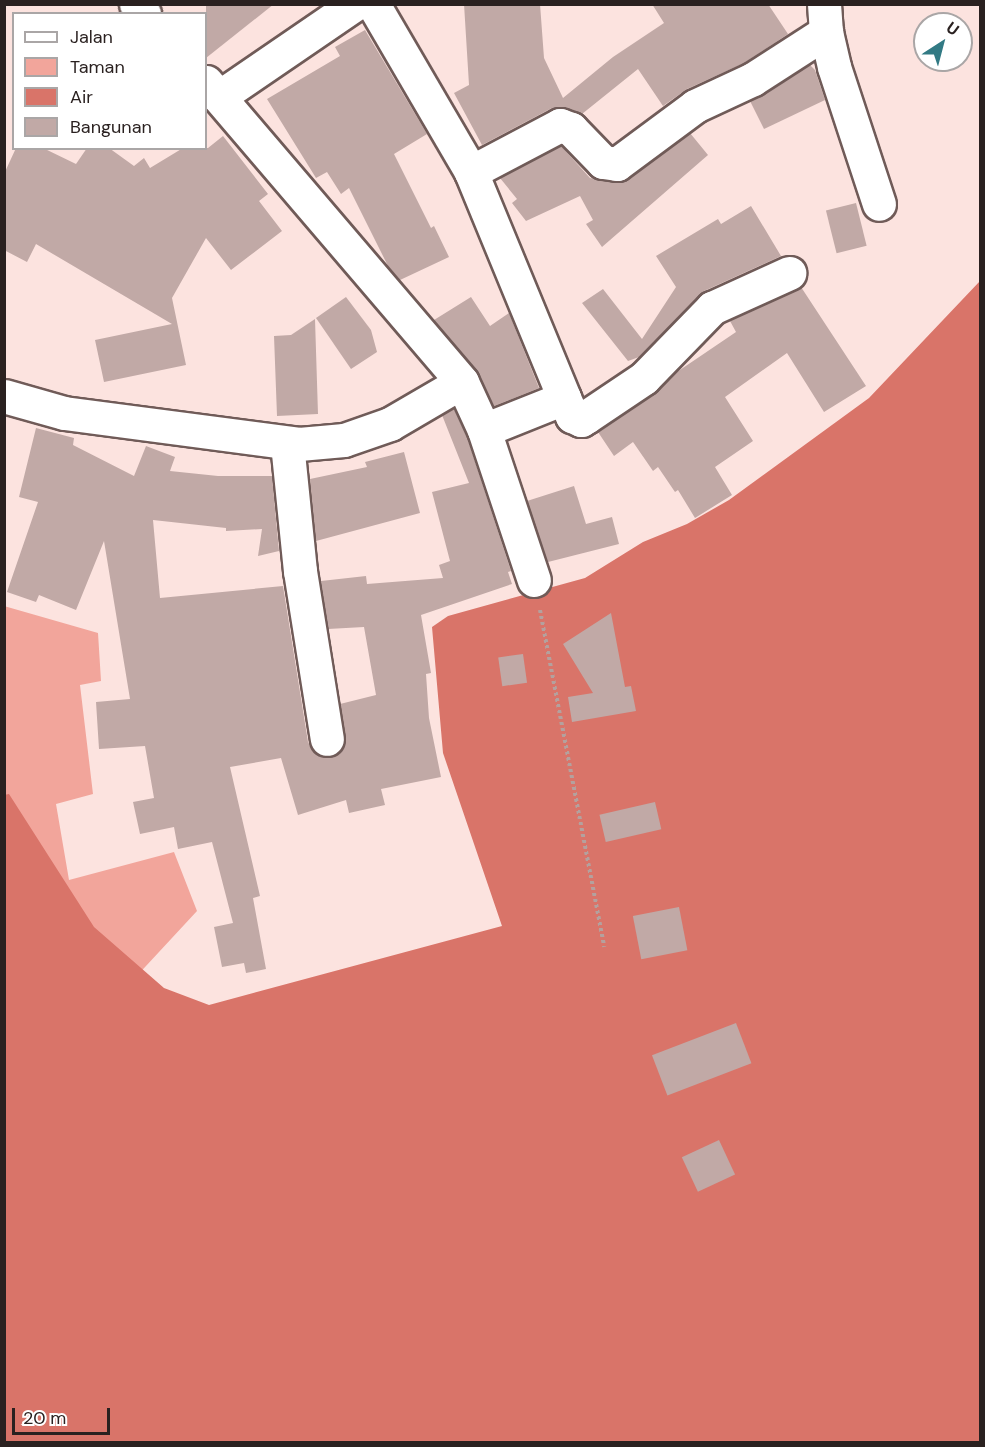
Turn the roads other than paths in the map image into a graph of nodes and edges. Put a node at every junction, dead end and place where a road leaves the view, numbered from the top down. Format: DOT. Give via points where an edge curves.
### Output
graph roads {
  1 [pos="355,4"];
  2 [pos="374,4"];
  3 [pos="825,18"];
  4 [pos="212,89"];
  5 [pos="471,172"];
  6 [pos="879,204"];
  7 [pos="789,273"];
  8 [pos="462,382"];
  9 [pos="4,396"];
  10 [pos="564,398"];
  11 [pos="484,430"];
  12 [pos="287,443"];
  13 [pos="534,580"];
  14 [pos="327,739"];
  1 -- 4 [label="street"];
  2 -- 5 [label="street"];
  3 -- 5 [label="street" via="753,79 695,106 617,164 603,162 571,129 560,125"];
  3 -- 6 [label="street"];
  4 -- 8 [label="street"];
  5 -- 10 [label="street"];
  7 -- 10 [label="street" via="712,308 644,378 581,420 572,416"];
  8 -- 11 [label="street"];
  8 -- 12 [label="street" via="390,424 353,437"];
  9 -- 12 [label="street" via="64,413"];
  10 -- 11 [label="street"];
  11 -- 13 [label="street"];
  12 -- 14 [label="street" via="300,571"];
}
